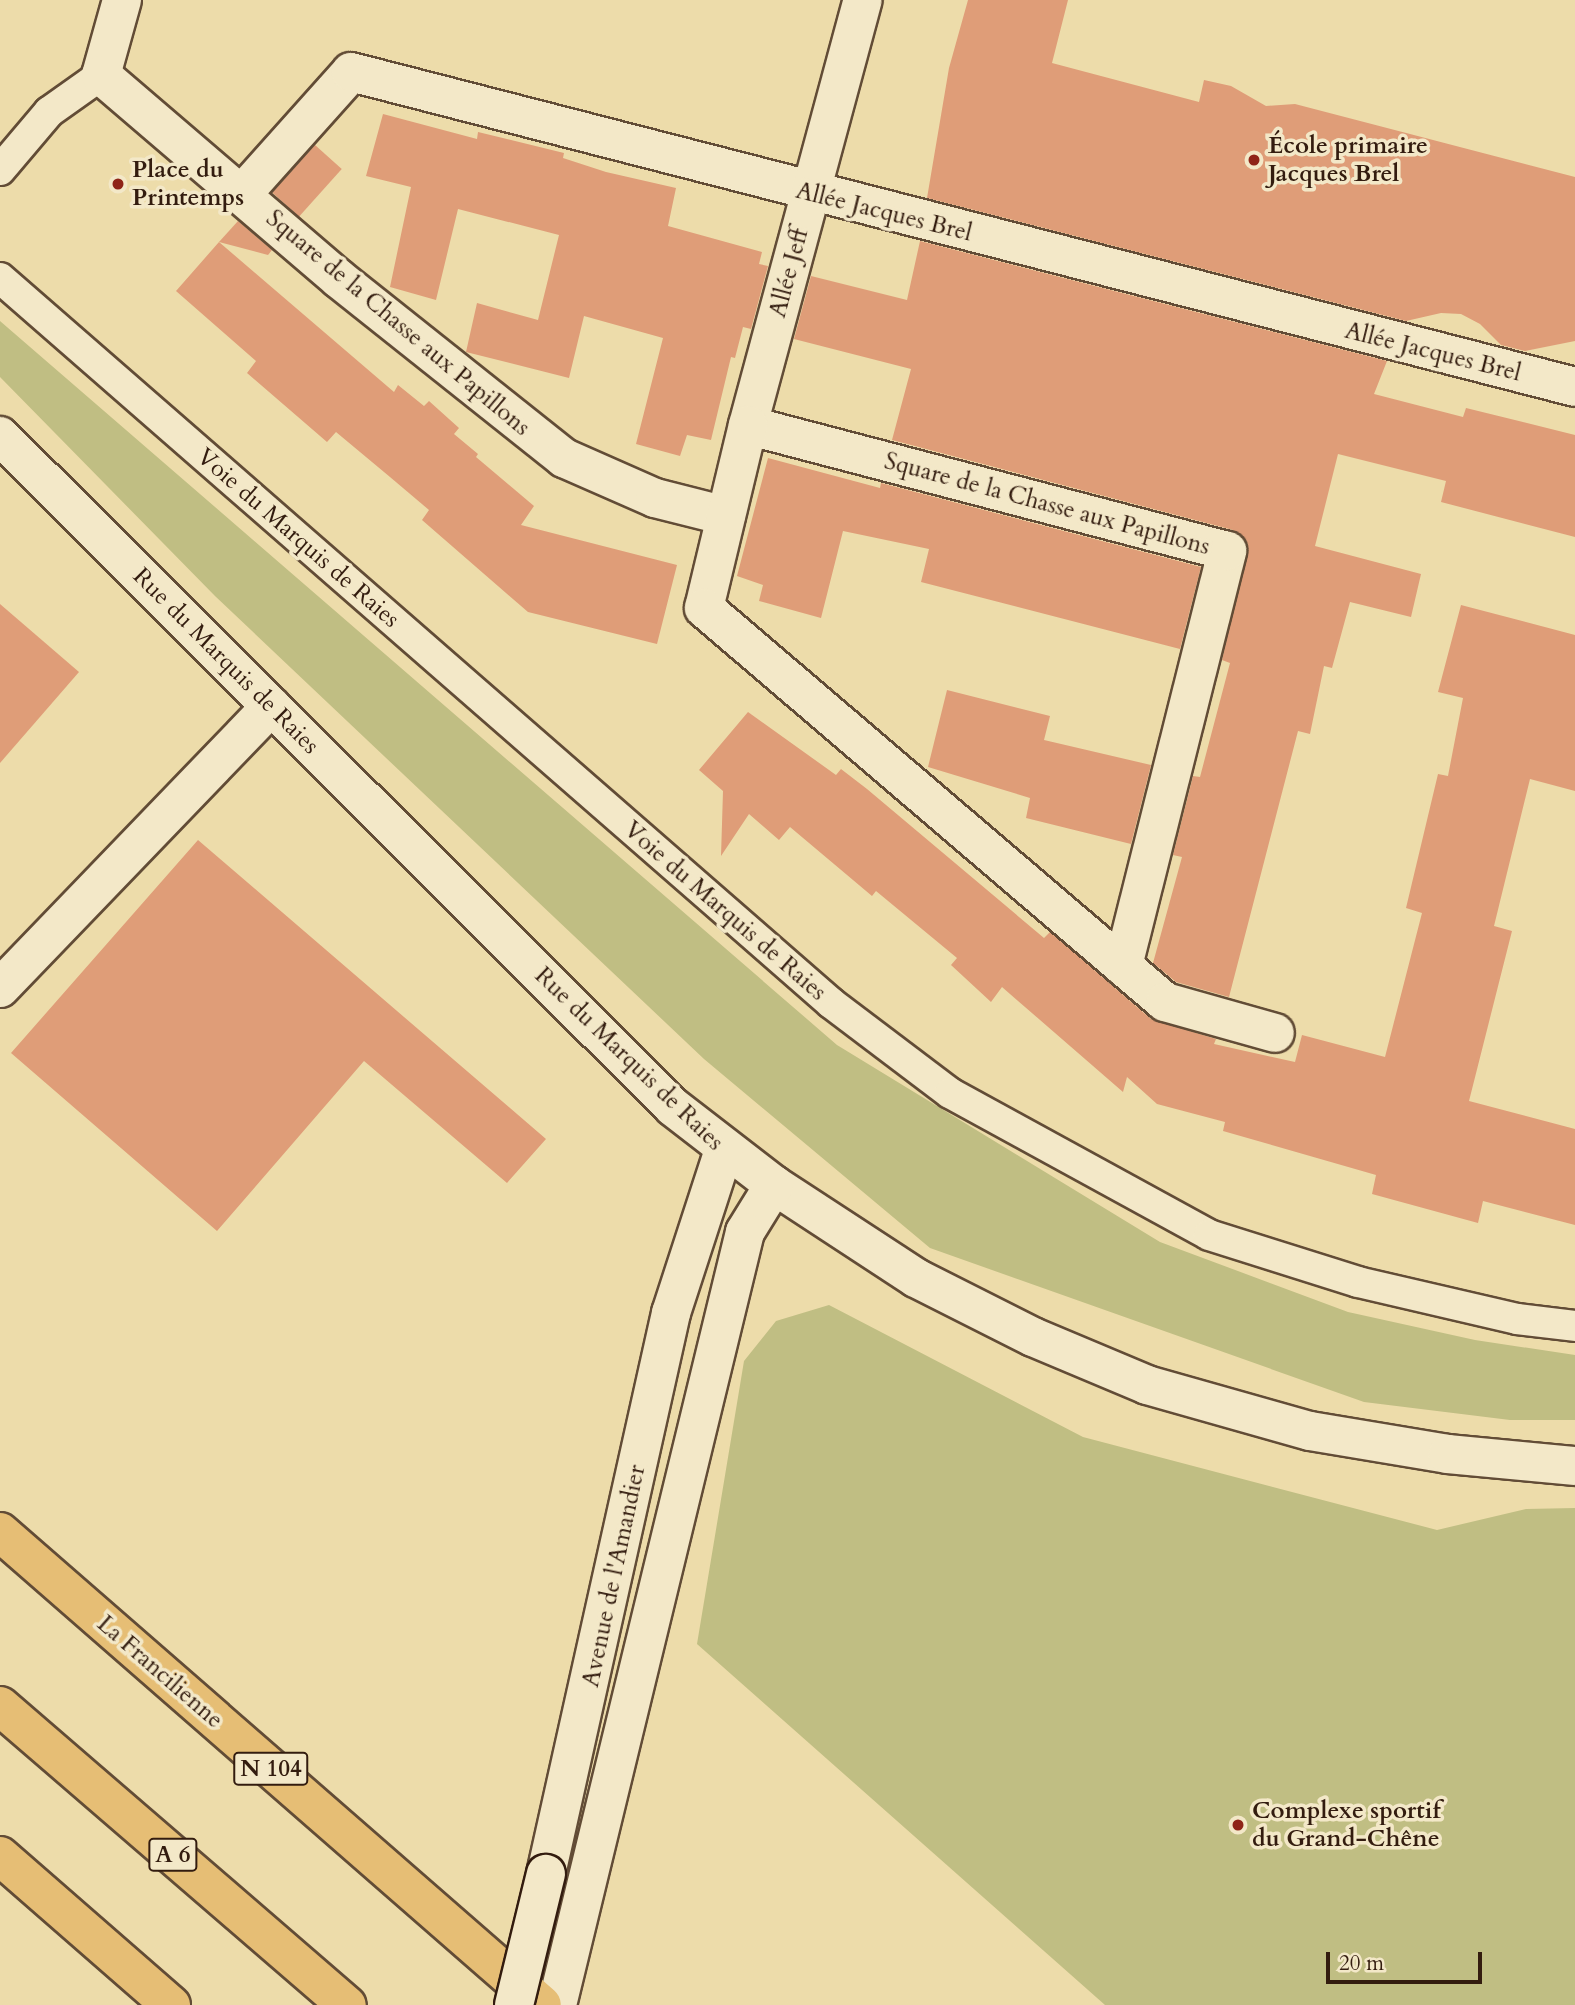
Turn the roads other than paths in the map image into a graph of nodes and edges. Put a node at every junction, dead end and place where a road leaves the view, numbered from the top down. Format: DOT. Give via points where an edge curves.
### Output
graph roads {
  1 [pos="122,0"];
  2 [pos="863,0"];
  3 [pos="101,75"];
  4 [pos="1,165"];
  5 [pos="243,193"];
  6 [pos="810,194"];
  7 [pos="0,278"];
  8 [pos="1575,387"];
  9 [pos="748,425"];
  10 [pos="0,436"];
  11 [pos="726,516"];
  12 [pos="271,706"];
  13 [pos="1123,966"];
  14 [pos="0,988"];
  15 [pos="1275,1033"];
  16 [pos="724,1150"];
  17 [pos="774,1185"];
  18 [pos="1575,1326"];
  19 [pos="1575,1466"];
  20 [pos="0,1532"];
  21 [pos="0,1706"];
  22 [pos="0,1856"];
  23 [pos="171,2005"];
  24 [pos="347,2005"];
  25 [pos="514,2005"];
  26 [pos="542,2005"];
  27 [pos="557,2005"];
  1 -- 3 [label="street"];
  2 -- 6 [label="street, Allée Jeff"];
  3 -- 4 [label="lane" via="49,112"];
  3 -- 5 [label="street, Square de la Chasse aux Papillons"];
  5 -- 6 [label="street, Allée Jacques Brel" via="351,72"];
  5 -- 11 [label="street, Square de la Chasse aux Papillons" via="339,279 564,458 655,498"];
  6 -- 8 [label="street, Allée Jacques Brel"];
  6 -- 9 [label="street, Allée Jeff"];
  7 -- 18 [label="lane, Voie du Marquis de Raies" via="831,1003 950,1093 1209,1235 1358,1282 1517,1319"];
  9 -- 11 [label="street"];
  9 -- 13 [label="street, Square de la Chasse aux Papillons" via="1227,551"];
  10 -- 12 [label="street, Rue du Marquis de Raies"];
  11 -- 13 [label="street" via="704,608"];
  12 -- 14 [label="street"];
  12 -- 16 [label="street, Rue du Marquis de Raies" via="673,1107"];
  13 -- 15 [label="street" via="1165,1002"];
  16 -- 17 [label="street, Rue du Marquis de Raies"];
  16 -- 25 [label="street, Avenue de l'Amandier, bridge" via="671,1312"];
  17 -- 19 [label="street, Rue du Marquis de Raies" via="916,1278 1147,1385 1310,1430 1448,1454"];
  17 -- 27 [label="street, Avenue de l'Amandier" via="745,1232"];
  20 -- 26 [label="highway, La Francilienne / N 104"];
  21 -- 24 [label="highway, A 6"];
  22 -- 23 [label="highway"];
}
